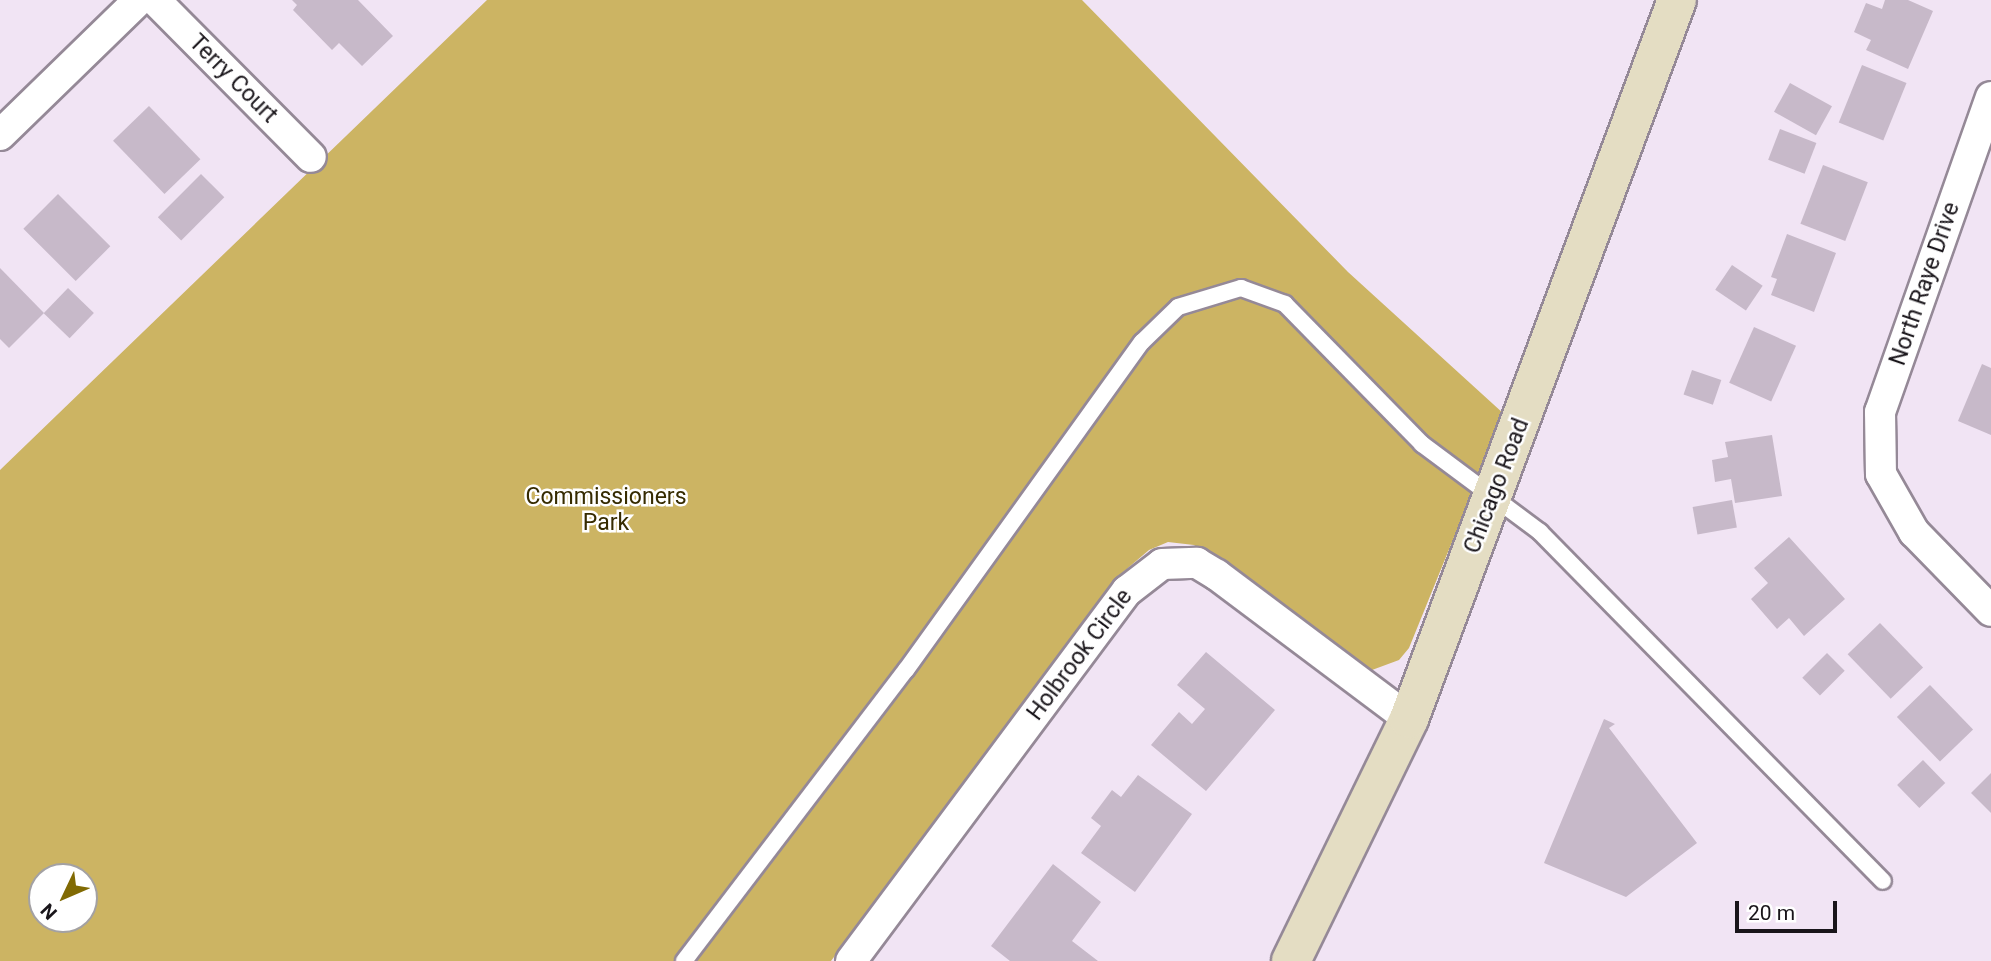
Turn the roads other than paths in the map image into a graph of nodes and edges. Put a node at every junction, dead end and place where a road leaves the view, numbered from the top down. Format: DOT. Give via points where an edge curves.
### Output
graph roads {
  1 [pos="139,0"];
  2 [pos="155,0"];
  3 [pos="1677,0"];
  4 [pos="1990,103"];
  5 [pos="0,135"];
  6 [pos="311,157"];
  7 [pos="1493,499"];
  8 [pos="1991,611"];
  9 [pos="1409,719"];
  10 [pos="1883,881"];
  11 [pos="684,961"];
  12 [pos="851,961"];
  13 [pos="1292,961"];
  1 -- 5 [label="street"];
  2 -- 6 [label="street, Terry Court"];
  3 -- 7 [label="street, Chicago Road"];
  4 -- 8 [label="street, North Raye Drive" via="1880,412 1881,474 1914,531"];
  7 -- 9 [label="street, Chicago Road"];
  7 -- 10 [label="lane" via="1540,533"];
  7 -- 11 [label="lane" via="1422,444 1285,304 1241,288 1178,307 1142,342 906,670"];
  9 -- 12 [label="street, Holbrook Circle" via="1217,575 1197,563 1162,564 1127,591"];
  9 -- 13 [label="street, Chicago Road"];
}
